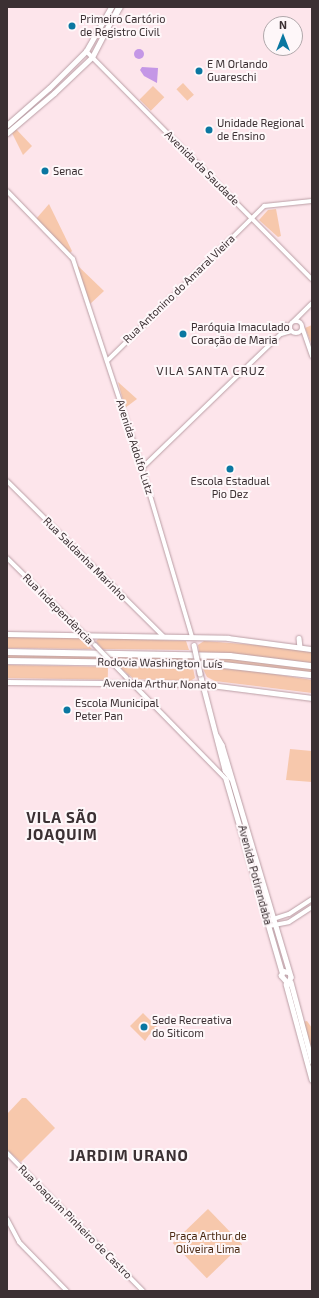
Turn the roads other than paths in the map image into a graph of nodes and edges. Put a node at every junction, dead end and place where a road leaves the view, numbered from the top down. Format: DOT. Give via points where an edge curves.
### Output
graph roads {
  1 [pos="110,7"];
  2 [pos="120,7"];
  3 [pos="86,51"];
  4 [pos="92,57"];
  5 [pos="7,125"];
  6 [pos="7,134"];
  7 [pos="7,191"];
  8 [pos="312,201"];
  9 [pos="252,218"];
  10 [pos="312,279"];
  11 [pos="312,303"];
  12 [pos="304,311"];
  13 [pos="294,321"];
  14 [pos="300,322"];
  15 [pos="285,325"];
  16 [pos="302,327"];
  17 [pos="294,332"];
  18 [pos="281,334"];
  19 [pos="307,344"];
  20 [pos="312,356"];
  21 [pos="107,360"];
  22 [pos="142,468"];
  23 [pos="7,481"];
  24 [pos="7,558"];
  25 [pos="7,634"];
  26 [pos="85,635"];
  27 [pos="164,637"];
  28 [pos="192,637"];
  29 [pos="299,638"];
  30 [pos="300,647"];
  31 [pos="312,649"];
  32 [pos="7,652"];
  33 [pos="7,661"];
  34 [pos="312,666"];
  35 [pos="312,675"];
  36 [pos="7,682"];
  37 [pos="132,684"];
  38 [pos="203,684"];
  39 [pos="312,698"];
  40 [pos="226,779"];
  41 [pos="312,899"];
  42 [pos="312,908"];
  43 [pos="271,923"];
  44 [pos="282,972"];
  45 [pos="288,972"];
  46 [pos="291,982"];
  47 [pos="286,984"];
  48 [pos="312,1061"];
  49 [pos="312,1080"];
  50 [pos="7,1153"];
  51 [pos="7,1219"];
  52 [pos="67,1291"];
  53 [pos="143,1291"];
  1 -- 3 [label="main road"];
  2 -- 4 [label="main road"];
  3 -- 4 [label="street, Avenida da Saudade"];
  3 -- 5 [label="main road"];
  4 -- 6 [label="main road"];
  4 -- 9 [label="street, Avenida da Saudade"];
  7 -- 21 [label="street, Avenida Adolfo Lutz" via="73,259"];
  8 -- 9 [label="street, Rua Antonino do Amaral Vieira" via="266,205"];
  9 -- 10 [label="street, Avenida da Saudade"];
  9 -- 21 [label="street, Rua Antonino do Amaral Vieira"];
  11 -- 12 [label="street"];
  12 -- 13 [label="street"];
  12 -- 14 [label="street"];
  13 -- 14 [label="street"];
  13 -- 17 [label="street" via="290,326"];
  14 -- 16 [label="street"];
  15 -- 18 [label="street"];
  16 -- 17 [label="street"];
  16 -- 19 [label="street"];
  17 -- 18 [label="street"];
  17 -- 19 [label="street"];
  18 -- 22 [label="street"];
  19 -- 20 [label="street"];
  21 -- 22 [label="street, Avenida Adolfo Lutz"];
  22 -- 28 [label="street, Avenida Adolfo Lutz"];
  23 -- 27 [label="street, Rua Saldanha Marinho"];
  24 -- 26 [label="street, Rua Independência"];
  25 -- 26 [label="main road"];
  26 -- 27 [label="main road"];
  26 -- 37 [label="street, Rua Independência, bridge"];
  27 -- 28 [label="main road"];
  28 -- 30 [label="main road" via="269,642"];
  28 -- 38 [label="main road, Avenida Potirendaba, bridge"];
  29 -- 30 [label="main road"];
  30 -- 31 [label="main road"];
  32 -- 34 [label="highway, Rodovia Washington Luís" via="230,656"];
  33 -- 35 [label="highway, Rodovia Washington Luís" via="215,664"];
  36 -- 37 [label="main road, Avenida Arthur Nonato"];
  37 -- 38 [label="main road, Avenida Arthur Nonato"];
  37 -- 40 [label="street, Rua Independência"];
  38 -- 39 [label="main road, Avenida Arthur Nonato"];
  38 -- 43 [label="main road, Avenida Potirendaba" via="225,770 232,779"];
  40 -- 43 [label="main road, Avenida Potirendaba"];
  41 -- 43 [label="street"];
  42 -- 43 [label="street" via="289,922"];
  43 -- 44 [label="main road, Avenida Potirendaba"];
  43 -- 45 [label="main road, Avenida Potirendaba"];
  44 -- 45 [label="main road"];
  44 -- 47 [label="main road, Avenida Potirendaba" via="282,979"];
  45 -- 46 [label="main road, Avenida Potirendaba"];
  46 -- 47 [label="main road"];
  46 -- 48 [label="main road"];
  47 -- 49 [label="main road"];
  50 -- 53 [label="street, Rua Joaquim Pinheiro de Castro"];
  51 -- 52 [label="street" via="19,1242"];
}
